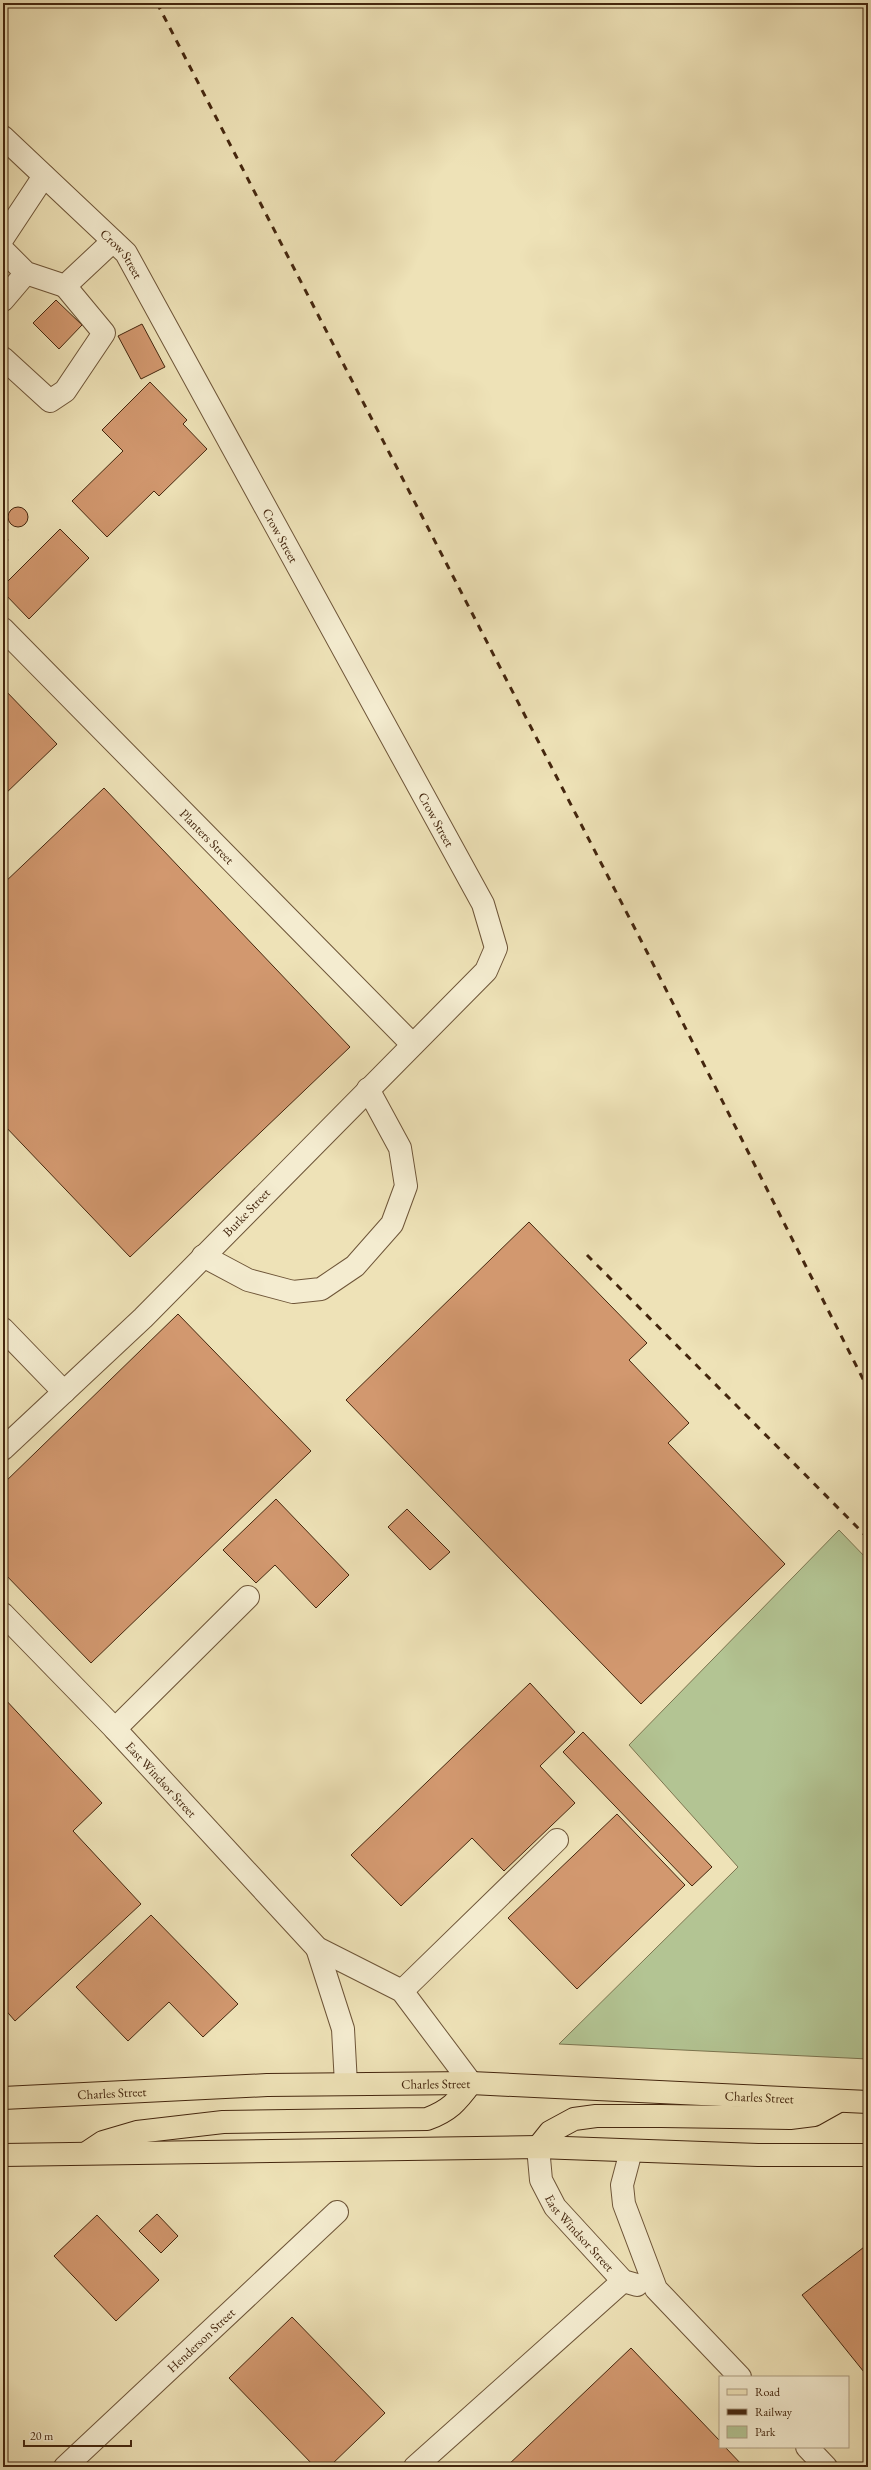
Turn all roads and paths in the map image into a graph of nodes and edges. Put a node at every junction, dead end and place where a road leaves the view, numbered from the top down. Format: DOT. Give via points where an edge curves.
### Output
graph roads {
  1 [pos="3,137"];
  2 [pos="44,176"];
  3 [pos="3,238"];
  4 [pos="113,241"];
  5 [pos="3,250"];
  6 [pos="26,273"];
  7 [pos="65,286"];
  8 [pos="3,300"];
  9 [pos="3,358"];
  10 [pos="3,629"];
  11 [pos="486,971"];
  12 [pos="412,1044"];
  13 [pos="368,1089"];
  14 [pos="203,1256"];
  15 [pos="3,1329"];
  16 [pos="64,1392"];
  17 [pos="3,1449"];
  18 [pos="248,1597"];
  19 [pos="6,1623"];
  20 [pos="115,1729"];
  21 [pos="557,1840"];
  22 [pos="317,1948"];
  23 [pos="402,1991"];
  24 [pos="471,2083"];
  25 [pos="346,2084"];
  26 [pos="3,2098"];
  27 [pos="839,2101"];
  28 [pos="868,2102"];
  29 [pos="538,2147"];
  30 [pos="631,2151"];
  31 [pos="86,2154"];
  32 [pos="3,2155"];
  33 [pos="868,2155"];
  34 [pos="337,2212"];
  35 [pos="623,2281"];
  36 [pos="656,2289"];
  37 [pos="739,2376"];
  38 [pos="808,2448"];
  39 [pos="65,2467"];
  40 [pos="415,2467"];
  41 [pos="826,2467"];
  1 -- 2 [label="street, Crow Street"];
  2 -- 3 [label="street"];
  2 -- 4 [label="street, Crow Street"];
  4 -- 7 [label="street"];
  4 -- 11 [label="street, Crow Street" via="130,260 483,904 496,948"];
  5 -- 6 [label="street"];
  6 -- 7 [label="street"];
  6 -- 8 [label="street"];
  7 -- 9 [label="street" via="104,333 65,391 50,401"];
  10 -- 12 [label="street, Planters Street"];
  11 -- 12 [label="street, Burke Street"];
  12 -- 13 [label="street, Burke Street"];
  13 -- 14 [label="street, Burke Street"];
  13 -- 14 [label="street" via="400,1148 406,1186 392,1224 355,1266 321,1289 293,1292 248,1280"];
  14 -- 16 [label="street, Burke Street" via="143,1318"];
  15 -- 16 [label="street"];
  16 -- 17 [label="street, Burke Street"];
  18 -- 20 [label="street"];
  19 -- 20 [label="street, East Windsor Street"];
  20 -- 22 [label="street, East Windsor Street"];
  21 -- 23 [label="street"];
  22 -- 23 [label="street, East Windsor Street"];
  22 -- 25 [label="street, East Windsor Street" via="343,2029"];
  23 -- 24 [label="street, East Windsor Street"];
  24 -- 25 [label="main road, Charles Street"];
  24 -- 27 [label="main road, Charles Street"];
  24 -- 31 [label="main road" via="457,2101 444,2112 427,2119 223,2122 137,2132 103,2142"];
  25 -- 26 [label="main road, Charles Street" via="267,2085"];
  27 -- 28 [label="main road, Charles Street"];
  27 -- 29 [label="main road" via="814,2115 790,2118 596,2116 574,2120 550,2132"];
  29 -- 30 [label="main road"];
  29 -- 31 [label="main road"];
  29 -- 35 [label="street, East Windsor Street" via="541,2180 555,2207"];
  30 -- 33 [label="main road" via="758,2156"];
  30 -- 36 [label="street" via="622,2185 624,2204"];
  31 -- 32 [label="main road"];
  34 -- 39 [label="street, Henderson Street"];
  35 -- 36 [label="street, East Windsor Street"];
  35 -- 40 [label="street"];
  36 -- 37 [label="street"];
  38 -- 41 [label="street"];
}
